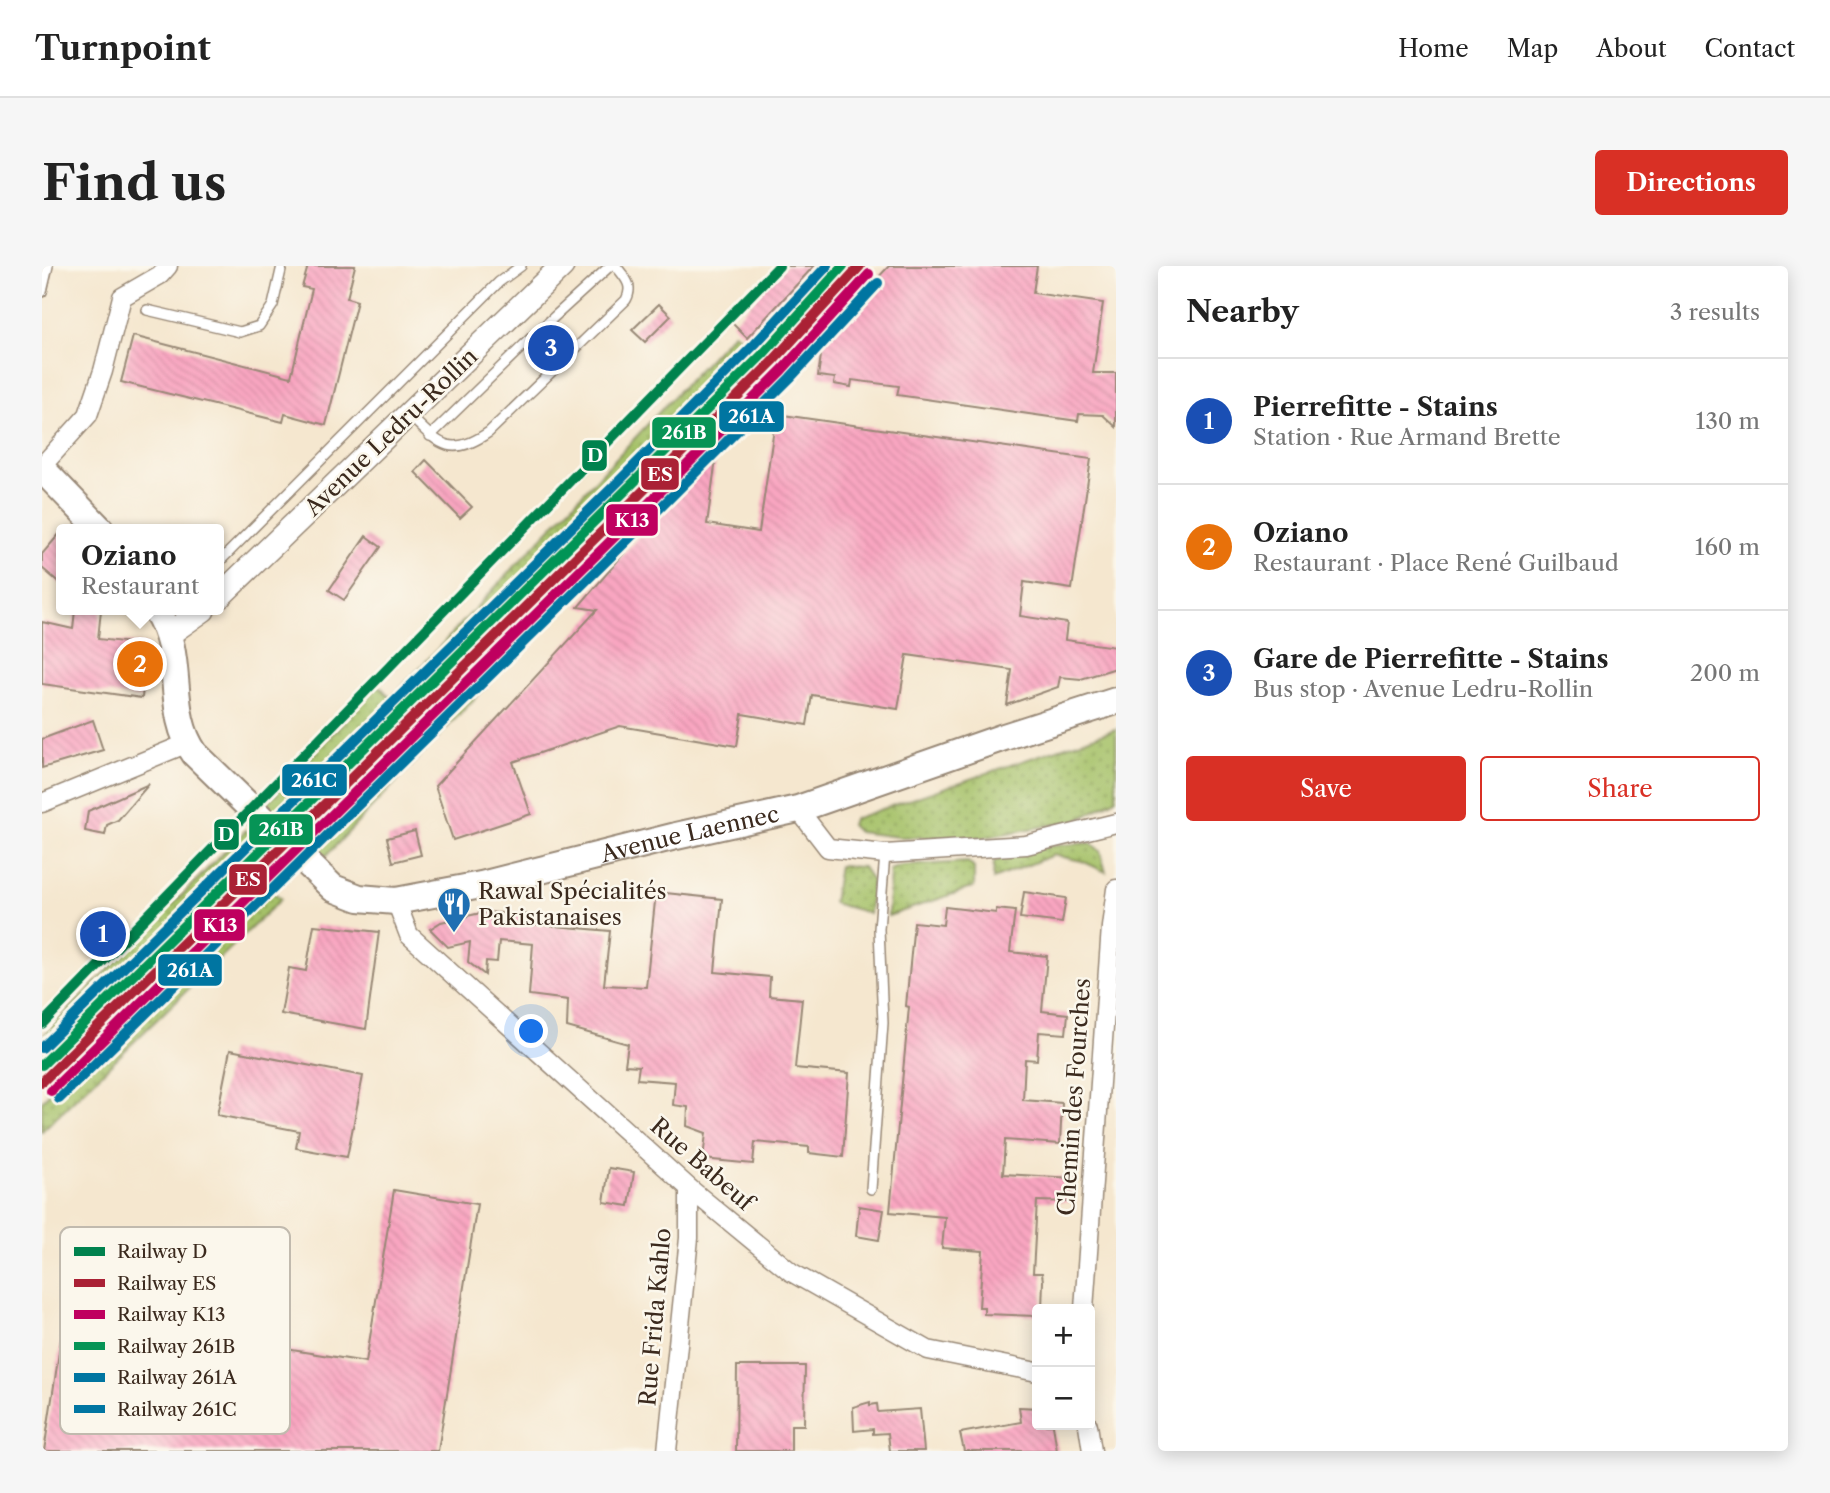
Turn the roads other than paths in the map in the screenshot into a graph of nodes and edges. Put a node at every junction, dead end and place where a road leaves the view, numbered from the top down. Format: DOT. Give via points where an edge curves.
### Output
graph roads {
  1 [pos="48,266"];
  2 [pos="168,266"];
  3 [pos="282,266"];
  4 [pos="521,266"];
  5 [pos="562,266"];
  6 [pos="610,266"];
  7 [pos="616,266"];
  8 [pos="42,292"];
  9 [pos="147,310"];
  10 [pos="409,415"];
  11 [pos="430,436"];
  12 [pos="42,467"];
  13 [pos="95,524"];
  14 [pos="224,557"];
  15 [pos="224,592"];
  16 [pos="167,619"];
  17 [pos="1116,701"];
  18 [pos="188,743"];
  19 [pos="42,803"];
  20 [pos="798,809"];
  21 [pos="1116,823"];
  22 [pos="885,854"];
  23 [pos="1116,889"];
  24 [pos="396,901"];
  25 [pos="689,1188"];
  26 [pos="871,1189"];
  27 [pos="1084,1304"];
  28 [pos="1032,1371"];
  29 [pos="1089,1430"];
  30 [pos="667,1451"];
  31 [pos="1093,1451"];
  1 -- 8 [label="lane"];
  2 -- 12 [label="street" via="122,297 88,415"];
  3 -- 9 [label="lane" via="273,305 259,326 240,332"];
  4 -- 14 [label="lane" via="499,282"];
  5 -- 10 [label="street, Avenue Ledru-Rollin"];
  6 -- 11 [label="lane"];
  7 -- 11 [label="lane" via="630,284 626,300 489,432 459,447 446,446"];
  10 -- 11 [label="lane"];
  10 -- 15 [label="street, Avenue Ledru-Rollin"];
  12 -- 13 [label="main road"];
  16 -- 18 [label="main road" via="181,728"];
  17 -- 20 [label="main road, Avenue Laennec"];
  18 -- 19 [label="street"];
  18 -- 24 [label="main road, Avenue Laennec" via="333,888 368,900"];
  20 -- 22 [label="street, Avenue Laennec" via="828,848"];
  20 -- 24 [label="main road, Avenue Laennec"];
  21 -- 22 [label="street, Avenue Laennec" via="1026,845"];
  22 -- 26 [label="lane" via="879,929 884,1023"];
  23 -- 27 [label="street, Chemin des Fourches"];
  24 -- 25 [label="street, Rue Babeuf" via="409,935"];
  25 -- 28 [label="street, Rue Babeuf" via="791,1272 928,1350"];
  25 -- 30 [label="street, Rue Frida Kahlo" via="689,1238"];
  29 -- 31 [label="street"];
}
